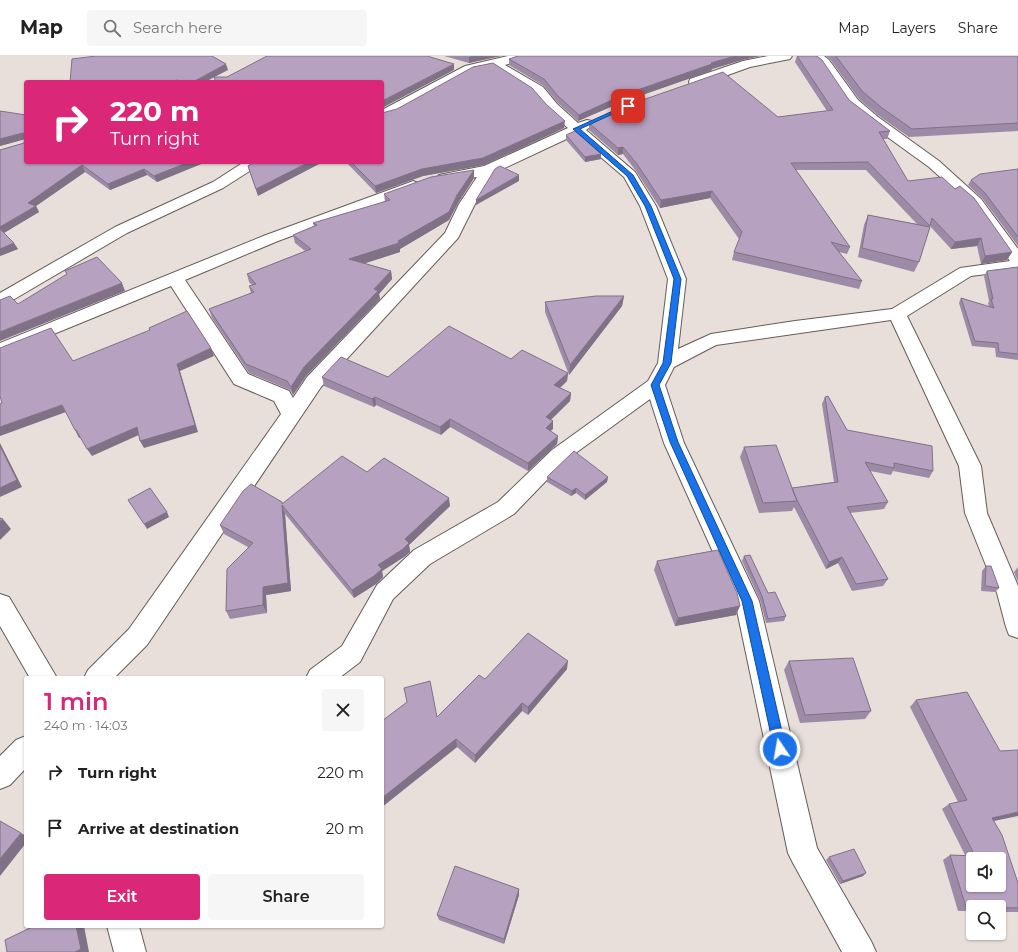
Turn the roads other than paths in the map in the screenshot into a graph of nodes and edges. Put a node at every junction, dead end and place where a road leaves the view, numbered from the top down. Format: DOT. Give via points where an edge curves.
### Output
graph roads {
  1 [pos="520,56"];
  2 [pos="786,56"];
  3 [pos="816,56"];
  4 [pos="495,64"];
  5 [pos="455,65"];
  6 [pos="469,69"];
  7 [pos="680,88"];
  8 [pos="384,114"];
  9 [pos="602,118"];
  10 [pos="576,129"];
  11 [pos="251,164"];
  12 [pos="488,170"];
  13 [pos="1018,261"];
  14 [pos="1018,265"];
  15 [pos="175,278"];
  16 [pos="0,300"];
  17 [pos="897,314"];
  18 [pos="0,350"];
  19 [pos="667,363"];
  20 [pos="655,385"];
  21 [pos="291,414"];
  22 [pos="0,604"];
  23 [pos="1018,627"];
  24 [pos="43,676"];
  25 [pos="99,676"];
  26 [pos="321,676"];
  27 [pos="24,751"];
  28 [pos="0,775"];
  29 [pos="124,928"];
  30 [pos="130,952"];
  31 [pos="860,952"];
  1 -- 4 [label="street"];
  2 -- 7 [label="street" via="747,64"];
  3 -- 13 [label="street" via="825,63 852,103 934,164 976,202"];
  4 -- 6 [label="street"];
  4 -- 10 [label="street" via="538,90"];
  5 -- 6 [label="street"];
  6 -- 8 [label="street"];
  9 -- 10 [label="street"];
  10 -- 12 [label="street"];
  10 -- 19 [label="street" via="630,175 648,206 677,279"];
  11 -- 16 [label="street" via="218,185 122,230"];
  12 -- 15 [label="street" via="428,180 272,238"];
  12 -- 21 [label="street" via="452,235 314,382"];
  14 -- 17 [label="street" via="966,272"];
  15 -- 18 [label="street"];
  15 -- 21 [label="street" via="241,379 282,396"];
  17 -- 19 [label="street" via="795,326 711,340"];
  17 -- 23 [label="street" via="970,466 976,512 1009,593"];
  19 -- 20 [label="street"];
  20 -- 26 [label="street" via="559,455 506,508 422,556 385,592 351,654"];
  20 -- 31 [label="street" via="674,442 747,601 803,853"];
  21 -- 25 [label="street" via="138,637"];
  22 -- 24 [label="street"];
  27 -- 28 [label="street"];
  29 -- 30 [label="street"];
}
